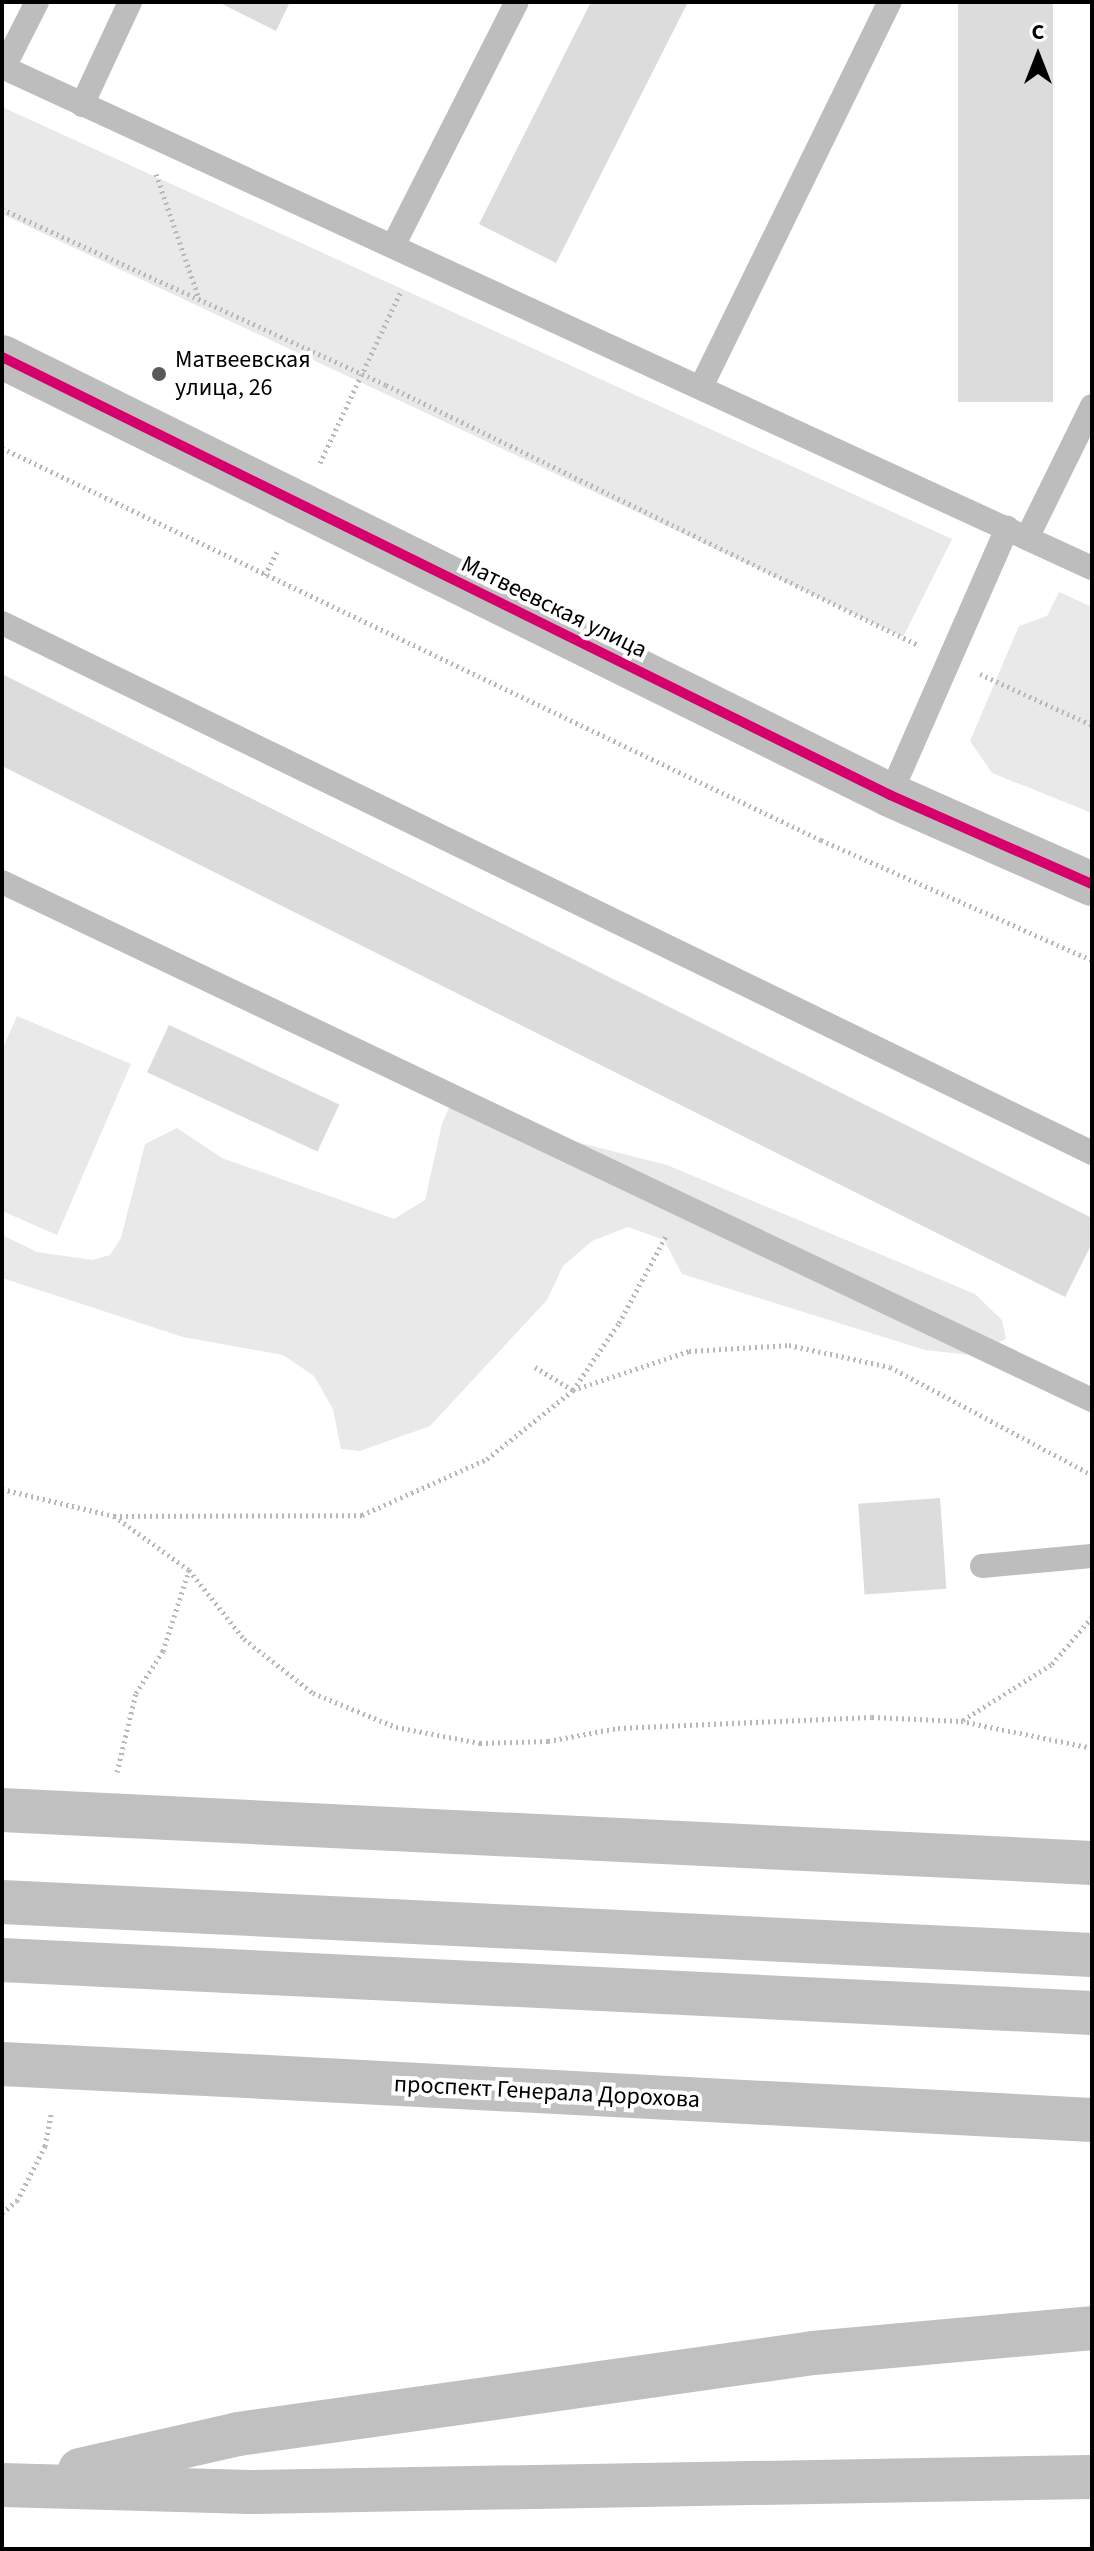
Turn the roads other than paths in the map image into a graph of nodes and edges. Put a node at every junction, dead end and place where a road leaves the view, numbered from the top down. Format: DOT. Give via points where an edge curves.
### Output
graph roads {
  1 [pos="37,2"];
  2 [pos="130,2"];
  3 [pos="517,2"];
  4 [pos="890,2"];
  5 [pos="3,67"];
  6 [pos="82,105"];
  7 [pos="394,244"];
  8 [pos="2,357"];
  9 [pos="701,387"];
  10 [pos="1092,406"];
  11 [pos="1017,533"];
  12 [pos="1092,568"];
  13 [pos="2,623"];
  14 [pos="890,795"];
  15 [pos="2,882"];
  16 [pos="1092,884"];
  17 [pos="1092,1153"];
  18 [pos="1092,1400"];
  19 [pos="1092,1556"];
  20 [pos="982,1566"];
  21 [pos="2,1810"];
  22 [pos="1092,1863"];
  23 [pos="2,1902"];
  24 [pos="1092,1955"];
  25 [pos="2,1960"];
  26 [pos="1092,2013"];
  27 [pos="2,2064"];
  28 [pos="1092,2120"];
  29 [pos="1092,2328"];
  30 [pos="1092,2477"];
  31 [pos="12,2484"];
  1 -- 5 [label="lane"];
  2 -- 6 [label="lane"];
  3 -- 7 [label="lane"];
  4 -- 9 [label="lane"];
  5 -- 6 [label="lane"];
  6 -- 7 [label="lane"];
  7 -- 9 [label="lane"];
  8 -- 14 [label="street, Матвеевская улица"];
  9 -- 11 [label="lane"];
  10 -- 11 [label="lane"];
  11 -- 12 [label="lane"];
  11 -- 14 [label="lane" via="950,661"];
  13 -- 17 [label="lane"];
  14 -- 16 [label="street, Матвеевская улица"];
  15 -- 18 [label="lane"];
  19 -- 20 [label="lane"];
  21 -- 22 [label="main road"];
  23 -- 24 [label="main road, bridge"];
  25 -- 26 [label="main road, bridge"];
  27 -- 28 [label="main road, проспект Генерала Дорохова, bridge"];
  29 -- 31 [label="main road" via="813,2353 238,2434"];
  30 -- 31 [label="main road" via="250,2492"];
}
